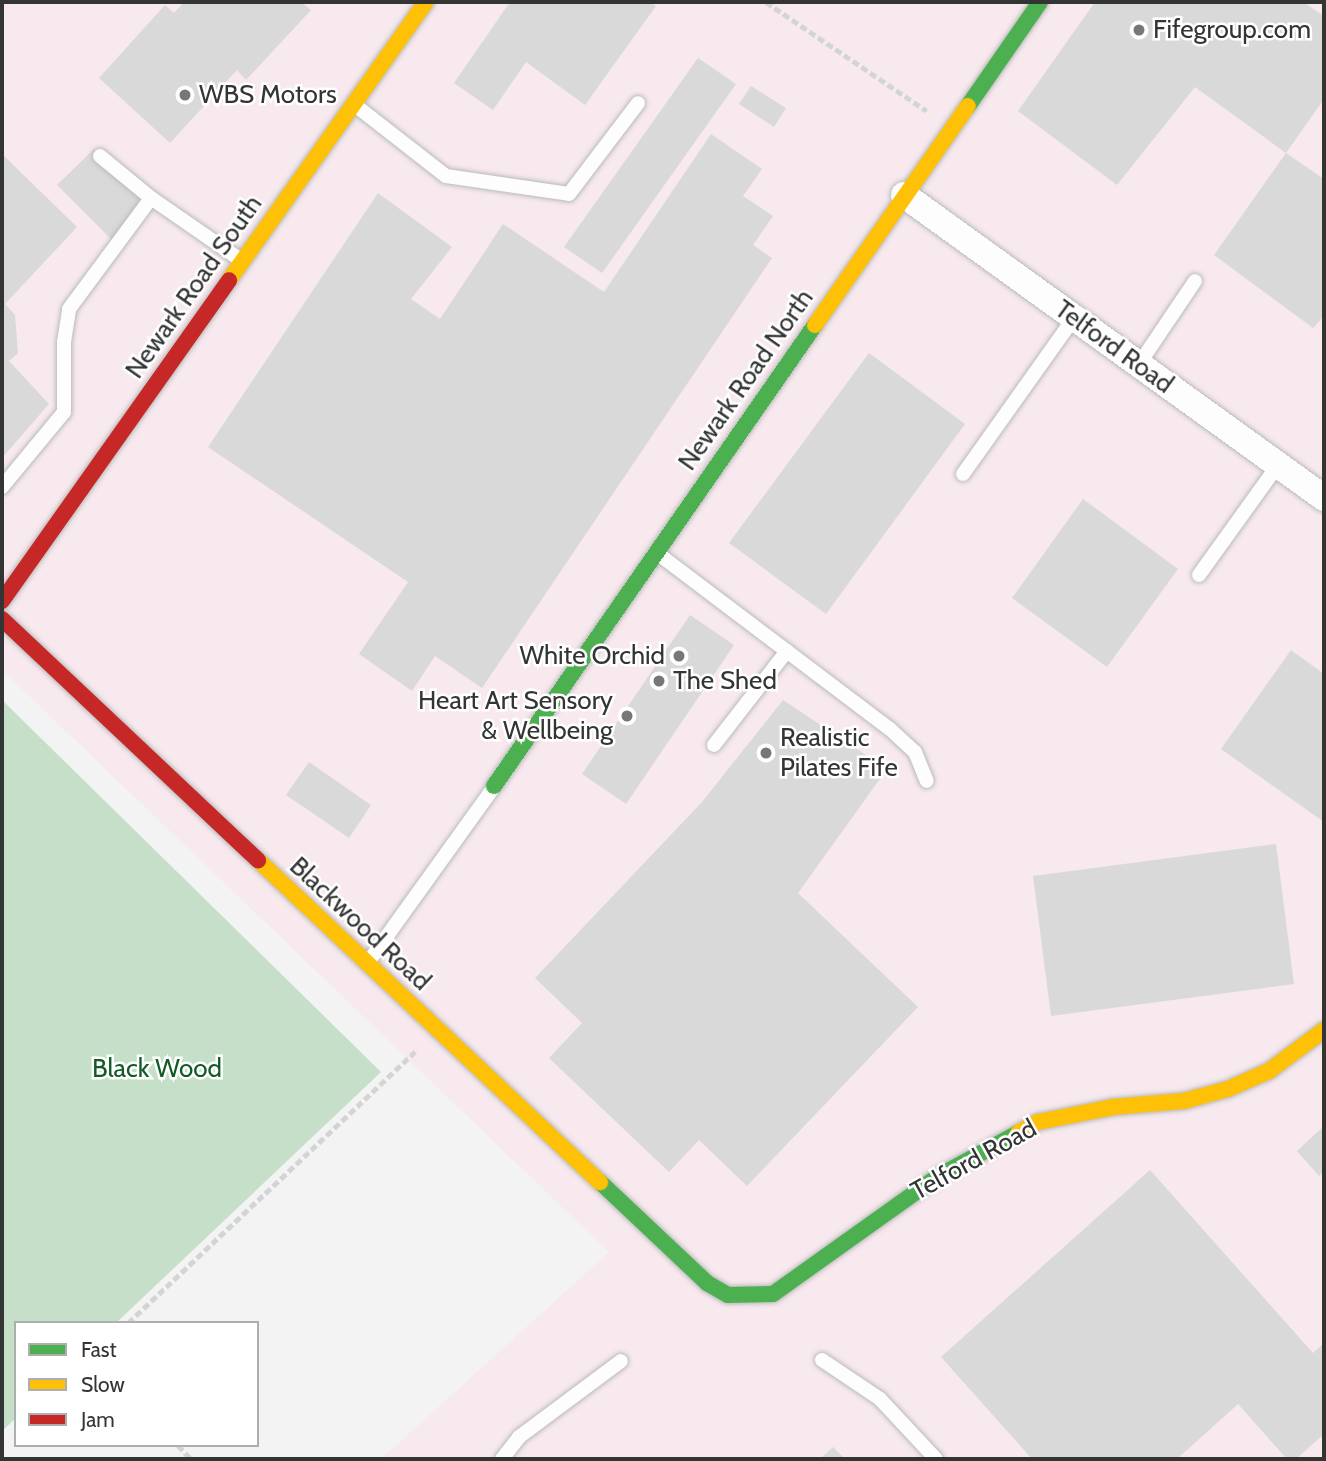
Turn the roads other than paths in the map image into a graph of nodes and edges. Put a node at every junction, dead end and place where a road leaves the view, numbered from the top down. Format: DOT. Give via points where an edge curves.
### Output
graph roads {
  1 [pos="426,2"];
  2 [pos="1040,2"];
  3 [pos="638,103"];
  4 [pos="354,104"];
  5 [pos="100,156"];
  6 [pos="904,195"];
  7 [pos="151,198"];
  8 [pos="242,261"];
  9 [pos="1195,281"];
  10 [pos="1074,318"];
  11 [pos="1139,364"];
  12 [pos="1278,465"];
  13 [pos="963,474"];
  14 [pos="2,487"];
  15 [pos="1324,498"];
  16 [pos="656,552"];
  17 [pos="1199,575"];
  18 [pos="2,601"];
  19 [pos="2,619"];
  20 [pos="787,651"];
  21 [pos="714,745"];
  22 [pos="927,781"];
  23 [pos="494,786"];
  24 [pos="367,964"];
  25 [pos="1324,1030"];
  26 [pos="688,1263"];
  27 [pos="621,1360"];
  28 [pos="822,1360"];
  29 [pos="502,1459"];
  30 [pos="936,1459"];
  1 -- 4 [label="street, Newark Road South"];
  2 -- 6 [label="street, Newark Road North"];
  3 -- 4 [label="lane" via="569,194 446,176"];
  4 -- 8 [label="street, Newark Road South"];
  5 -- 7 [label="lane"];
  6 -- 10 [label="street, Telford Road"];
  6 -- 16 [label="street, Newark Road North"];
  7 -- 8 [label="lane"];
  7 -- 14 [label="lane" via="69,309 64,412"];
  8 -- 18 [label="street, Newark Road South"];
  9 -- 11 [label="lane"];
  10 -- 11 [label="street, Telford Road"];
  10 -- 13 [label="lane"];
  11 -- 12 [label="street, Telford Road"];
  12 -- 15 [label="street, Telford Road"];
  12 -- 17 [label="lane"];
  16 -- 20 [label="lane"];
  16 -- 23 [label="street, Newark Road North"];
  19 -- 24 [label="street, Blackwood Road"];
  20 -- 21 [label="lane"];
  20 -- 22 [label="lane" via="915,752"];
  23 -- 24 [label="lane"];
  24 -- 26 [label="street, Blackwood Road"];
  25 -- 26 [label="street, Telford Road" via="1269,1071 1228,1088 1184,1101 1113,1107 1038,1122 937,1177 773,1294 728,1295"];
  27 -- 29 [label="lane" via="519,1437"];
  28 -- 30 [label="lane" via="880,1399"];
}
